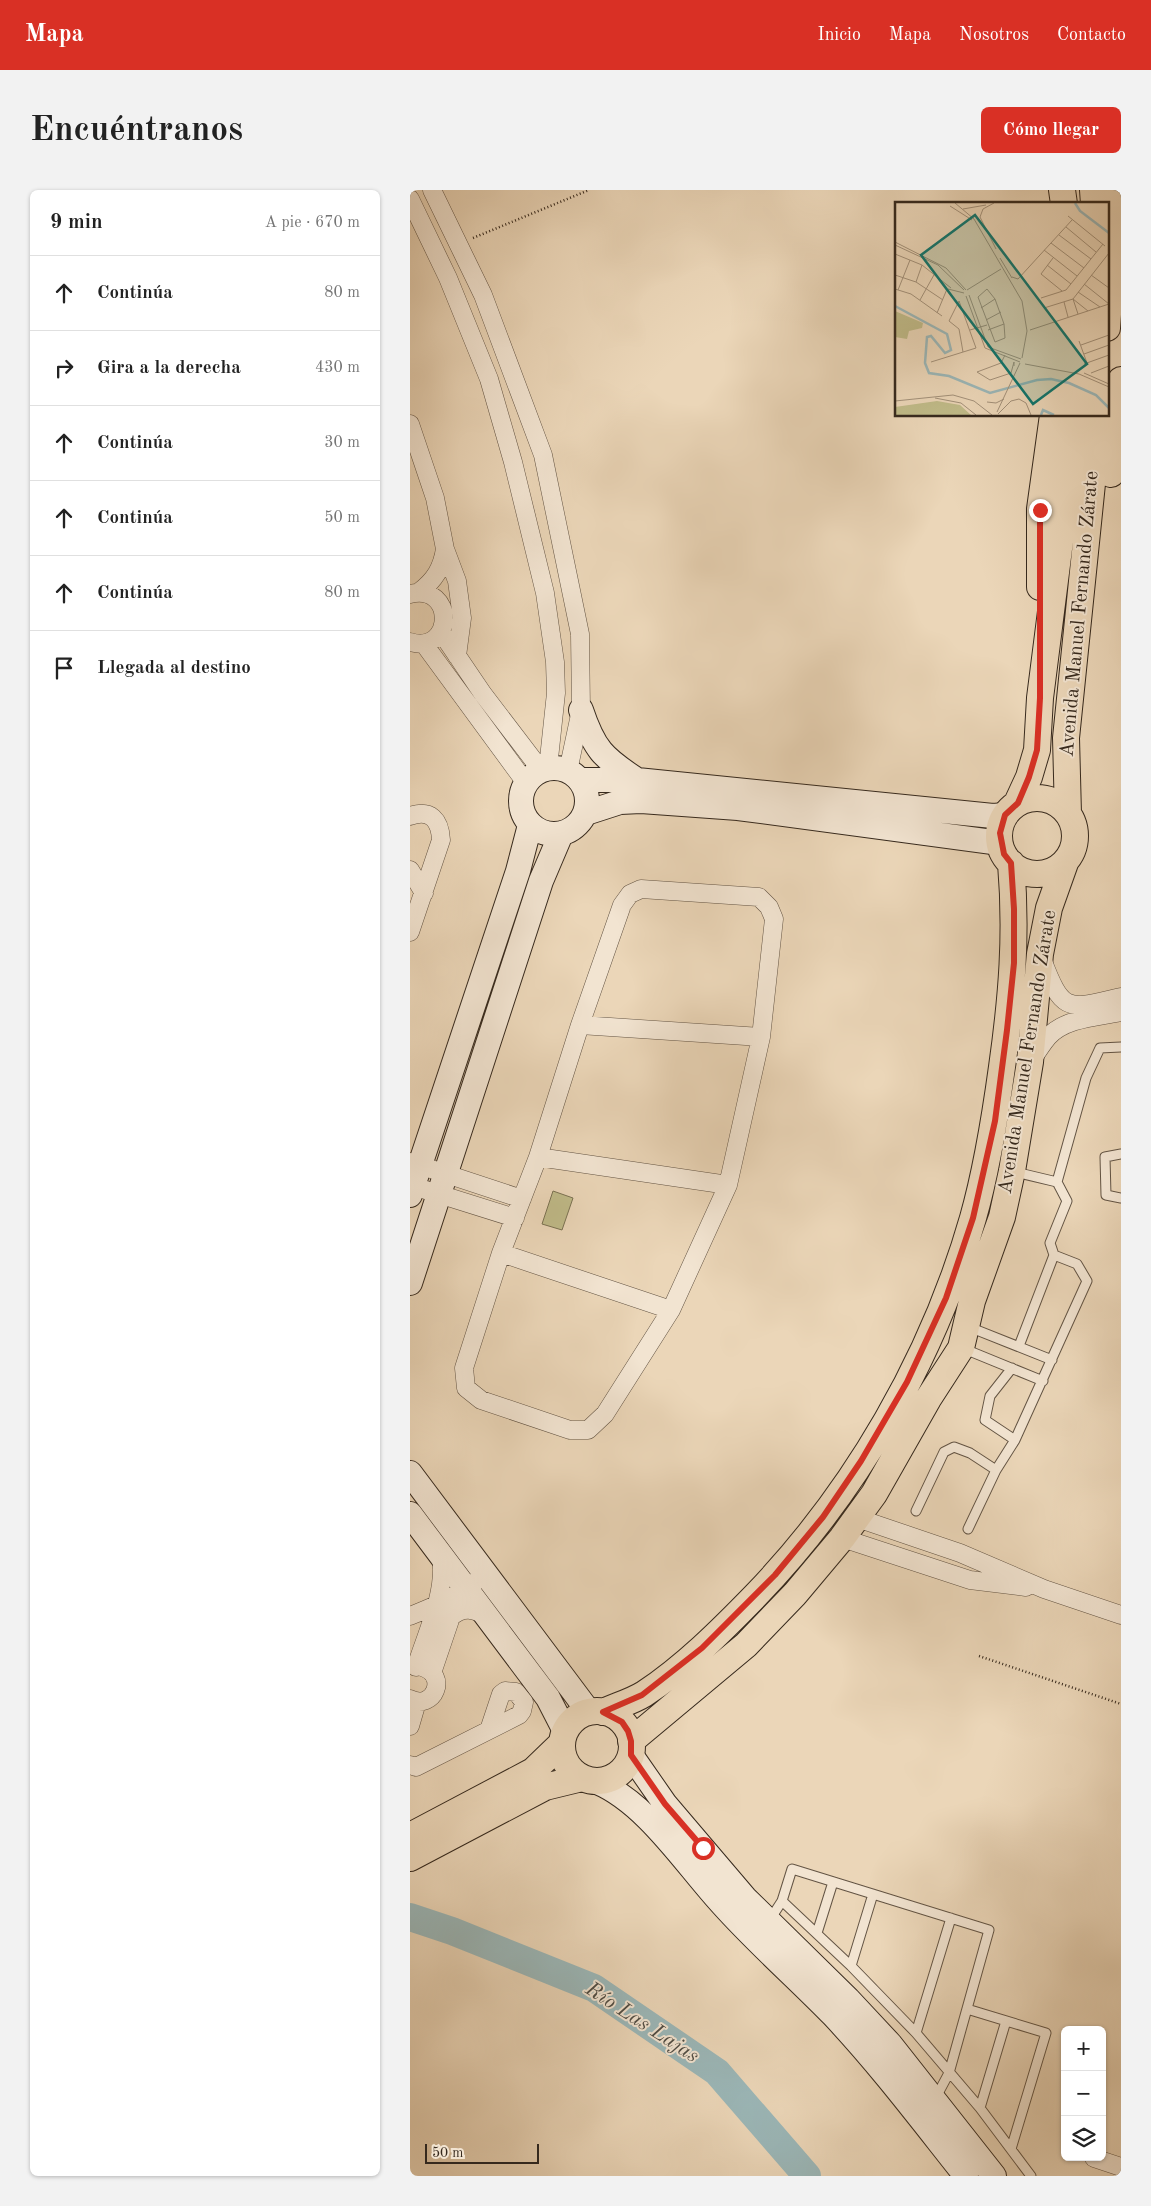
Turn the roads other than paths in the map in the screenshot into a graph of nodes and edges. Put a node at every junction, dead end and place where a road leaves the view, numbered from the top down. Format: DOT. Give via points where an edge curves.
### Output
graph roads {
  1 [pos="432,190"];
  2 [pos="1114,190"];
  3 [pos="410,199"];
  4 [pos="1108,314"];
  5 [pos="1121,380"];
  6 [pos="1053,416"];
  7 [pos="1076,416"];
  8 [pos="1098,416"];
  9 [pos="410,425"];
  10 [pos="445,549"];
  11 [pos="415,593"];
  12 [pos="461,598"];
  13 [pos="443,625"];
  14 [pos="417,643"];
  15 [pos="457,656"];
  16 [pos="1040,698"];
  17 [pos="1069,700"];
  18 [pos="496,710"];
  19 [pos="581,710"];
  20 [pos="480,721"];
  21 [pos="553,730"];
  22 [pos="513,732"];
  23 [pos="553,775"];
  24 [pos="637,780"];
  25 [pos="1011,809"];
  26 [pos="586,812"];
  27 [pos="1068,814"];
  28 [pos="410,816"];
  29 [pos="530,825"];
  30 [pos="561,834"];
  31 [pos="1005,853"];
  32 [pos="1064,863"];
  33 [pos="410,870"];
  34 [pos="424,893"];
  35 [pos="410,932"];
  36 [pos="1040,954"];
  37 [pos="1121,997"];
  38 [pos="1121,1012"];
  39 [pos="1075,1013"];
  40 [pos="580,1025"];
  41 [pos="761,1037"];
  42 [pos="1121,1048"];
  43 [pos="1030,1062"];
  44 [pos="1121,1154"];
  45 [pos="538,1157"];
  46 [pos="1012,1171"];
  47 [pos="412,1179"];
  48 [pos="1057,1182"];
  49 [pos="441,1184"];
  50 [pos="728,1185"];
  51 [pos="1121,1198"];
  52 [pos="522,1199"];
  53 [pos="515,1218"];
  54 [pos="501,1253"];
  55 [pos="1054,1255"];
  56 [pos="410,1282"];
  57 [pos="671,1310"];
  58 [pos="964,1337"];
  59 [pos="1019,1346"];
  60 [pos="1052,1360"];
  61 [pos="1012,1368"];
  62 [pos="1043,1381"];
  63 [pos="1015,1440"];
  64 [pos="996,1470"];
  65 [pos="410,1472"];
  66 [pos="916,1511"];
  67 [pos="410,1514"];
  68 [pos="850,1528"];
  69 [pos="968,1529"];
  70 [pos="441,1557"];
  71 [pos="484,1574"];
  72 [pos="466,1589"];
  73 [pos="1044,1589"];
  74 [pos="435,1606"];
  75 [pos="1121,1615"];
  76 [pos="410,1616"];
  77 [pos="488,1616"];
  78 [pos="419,1670"];
  79 [pos="414,1700"];
  80 [pos="596,1712"];
  81 [pos="410,1726"];
  82 [pos="489,1730"];
  83 [pos="563,1737"];
  84 [pos="631,1748"];
  85 [pos="410,1765"];
  86 [pos="590,1780"];
  87 [pos="416,1834"];
  88 [pos="410,1858"];
  89 [pos="833,1882"];
  90 [pos="873,1894"];
  91 [pos="782,1901"];
  92 [pos="951,1918"];
  93 [pos="769,1921"];
  94 [pos="817,1933"];
  95 [pos="851,1966"];
  96 [pos="967,2009"];
  97 [pos="1006,2021"];
  98 [pos="916,2033"];
  99 [pos="949,2073"];
  100 [pos="926,2108"];
  101 [pos="980,2108"];
  102 [pos="1011,2149"];
  103 [pos="1103,2161"];
  104 [pos="1121,2167"];
  105 [pos="966,2176"];
  106 [pos="994,2176"];
  107 [pos="1031,2176"];
  1 -- 19 [label="street" via="482,295 543,455 580,634"];
  2 -- 4 [label="main road"];
  3 -- 21 [label="street" via="448,278 489,379 513,462 547,603 555,662"];
  5 -- 17 [label="main road" via="1110,484"];
  6 -- 16 [label="main road" via="1040,510"];
  7 -- 16 [label="main road, Avenida Manuel Fernando Zárate"];
  8 -- 17 [label="main road, Avenida Manuel Fernando Zárate"];
  9 -- 10 [label="street" via="435,498"];
  10 -- 11 [label="street" via="438,574 430,584"];
  10 -- 12 [label="street"];
  11 -- 13 [label="street" via="440,603"];
  12 -- 13 [label="street"];
  12 -- 15 [label="street"];
  13 -- 14 [label="street" via="436,637"];
  13 -- 15 [label="street"];
  14 -- 20 [label="street"];
  15 -- 18 [label="street"];
  16 -- 25 [label="main road, Avenida Manuel Fernando Zárate" via="1037,750 1029,777"];
  17 -- 27 [label="main road, Avenida Manuel Fernando Zárate"];
  18 -- 20 [label="street"];
  18 -- 22 [label="street"];
  19 -- 23 [label="street"];
  19 -- 24 [label="street" via="599,751"];
  20 -- 23 [label="street"];
  21 -- 22 [label="street" via="534,740 522,739"];
  21 -- 23 [label="street"];
  22 -- 23 [label="street"];
  23 -- 24 [label="street"];
  23 -- 26 [label="street" via="585,790"];
  23 -- 29 [label="street" via="521,794 520,805"];
  24 -- 25 [label="street" via="993,816"];
  25 -- 27 [label="main road" via="1040,798 1051,800"];
  25 -- 31 [label="main road" via="1001,824"];
  26 -- 30 [label="street" via="572,830"];
  26 -- 31 [label="street" via="620,802 728,808"];
  27 -- 32 [label="main road" via="1076,834 1073,850"];
  28 -- 34 [label="street" via="424,814 435,818 441,828 441,840"];
  29 -- 30 [label="street" via="550,835"];
  29 -- 47 [label="street" via="518,871"];
  30 -- 49 [label="street" via="541,882"];
  31 -- 32 [label="main road" via="1021,870 1032,874 1056,869"];
  31 -- 80 [label="main road, Avenida Manuel Fernando Zárate" via="1014,909 1014,963 995,1121 973,1218 946,1298 907,1382 861,1461 823,1517 775,1575 670,1674 642,1695"];
  32 -- 36 [label="main road, Avenida Manuel Fernando Zárate" via="1048,908"];
  33 -- 34 [label="street"];
  34 -- 35 [label="street"];
  36 -- 39 [label="street" via="1061,999"];
  36 -- 43 [label="main road, Avenida Manuel Fernando Zárate"];
  37 -- 39 [label="street" via="1081,1006"];
  38 -- 39 [label="street"];
  39 -- 43 [label="street" via="1048,1037"];
  40 -- 41 [label="street"];
  40 -- 41 [label="street" via="622,905 630,894 641,889 759,896 769,907 774,920"];
  40 -- 45 [label="street"];
  41 -- 50 [label="street"];
  42 -- 48 [label="lane" via="1100,1048 1086,1078"];
  43 -- 46 [label="main road, Avenida Manuel Fernando Zárate"];
  44 -- 51 [label="lane" via="1104,1156 1106,1195"];
  45 -- 50 [label="street"];
  45 -- 52 [label="street"];
  46 -- 48 [label="lane"];
  46 -- 58 [label="main road, Avenida Manuel Fernando Zárate" via="1002,1216 972,1301"];
  47 -- 49 [label="street"];
  48 -- 55 [label="lane" via="1067,1201 1050,1242"];
  49 -- 52 [label="street"];
  49 -- 53 [label="street"];
  49 -- 56 [label="street"];
  50 -- 57 [label="street"];
  52 -- 53 [label="street"];
  53 -- 54 [label="street"];
  54 -- 57 [label="street"];
  54 -- 57 [label="street" via="464,1368 466,1388 481,1400 561,1427 588,1430 605,1414"];
  55 -- 59 [label="lane"];
  55 -- 60 [label="lane" via="1077,1264 1087,1281"];
  58 -- 59 [label="lane"];
  58 -- 61 [label="lane"];
  58 -- 68 [label="main road, Avenida Manuel Fernando Zárate"];
  59 -- 60 [label="lane"];
  60 -- 62 [label="lane"];
  61 -- 62 [label="lane"];
  61 -- 63 [label="lane" via="990,1396 985,1420"];
  62 -- 63 [label="lane"];
  63 -- 64 [label="lane"];
  64 -- 66 [label="lane" via="954,1447 944,1452"];
  64 -- 69 [label="lane"];
  65 -- 71 [label="street"];
  67 -- 70 [label="street"];
  68 -- 73 [label="street" via="960,1554"];
  68 -- 73 [label="street" via="970,1580"];
  68 -- 84 [label="main road, Avenida Manuel Fernando Zárate" via="746,1646"];
  70 -- 72 [label="street"];
  70 -- 74 [label="street" via="442,1575"];
  71 -- 72 [label="street"];
  71 -- 80 [label="street"];
  72 -- 74 [label="street"];
  72 -- 77 [label="street"];
  73 -- 75 [label="street"];
  74 -- 76 [label="street"];
  74 -- 78 [label="street"];
  77 -- 78 [label="street" via="476,1610 457,1611"];
  77 -- 83 [label="street" via="548,1698"];
  78 -- 79 [label="street" via="437,1682 436,1692 428,1700"];
  79 -- 81 [label="street"];
  80 -- 83 [label="main road" via="575,1719"];
  80 -- 84 [label="main road" via="622,1722 628,1731"];
  82 -- 85 [label="street" via="416,1767"];
  83 -- 86 [label="main road" via="566,1764 573,1773"];
  83 -- 87 [label="main road" via="533,1771"];
  84 -- 86 [label="main road" via="626,1766 618,1774 608,1780"];
  84 -- 93 [label="street" via="665,1804 745,1898"];
  86 -- 88 [label="main road" via="545,1787"];
  86 -- 100 [label="street" via="615,1789 647,1818 723,1906"];
  89 -- 90 [label="lane"];
  89 -- 91 [label="lane" via="792,1869"];
  89 -- 94 [label="lane"];
  90 -- 92 [label="lane"];
  90 -- 95 [label="lane"];
  91 -- 93 [label="lane"];
  91 -- 94 [label="lane"];
  92 -- 96 [label="lane" via="989,1930"];
  92 -- 98 [label="lane"];
  93 -- 100 [label="street" via="890,2044"];
  94 -- 95 [label="lane"];
  95 -- 98 [label="lane"];
  96 -- 97 [label="lane"];
  96 -- 99 [label="lane"];
  97 -- 101 [label="lane"];
  97 -- 102 [label="lane" via="1046,2033"];
  98 -- 99 [label="lane"];
  99 -- 100 [label="lane"];
  99 -- 101 [label="lane"];
  100 -- 105 [label="street"];
  100 -- 106 [label="street"];
  101 -- 102 [label="lane"];
  102 -- 107 [label="lane"];
  103 -- 104 [label="street"];
}
